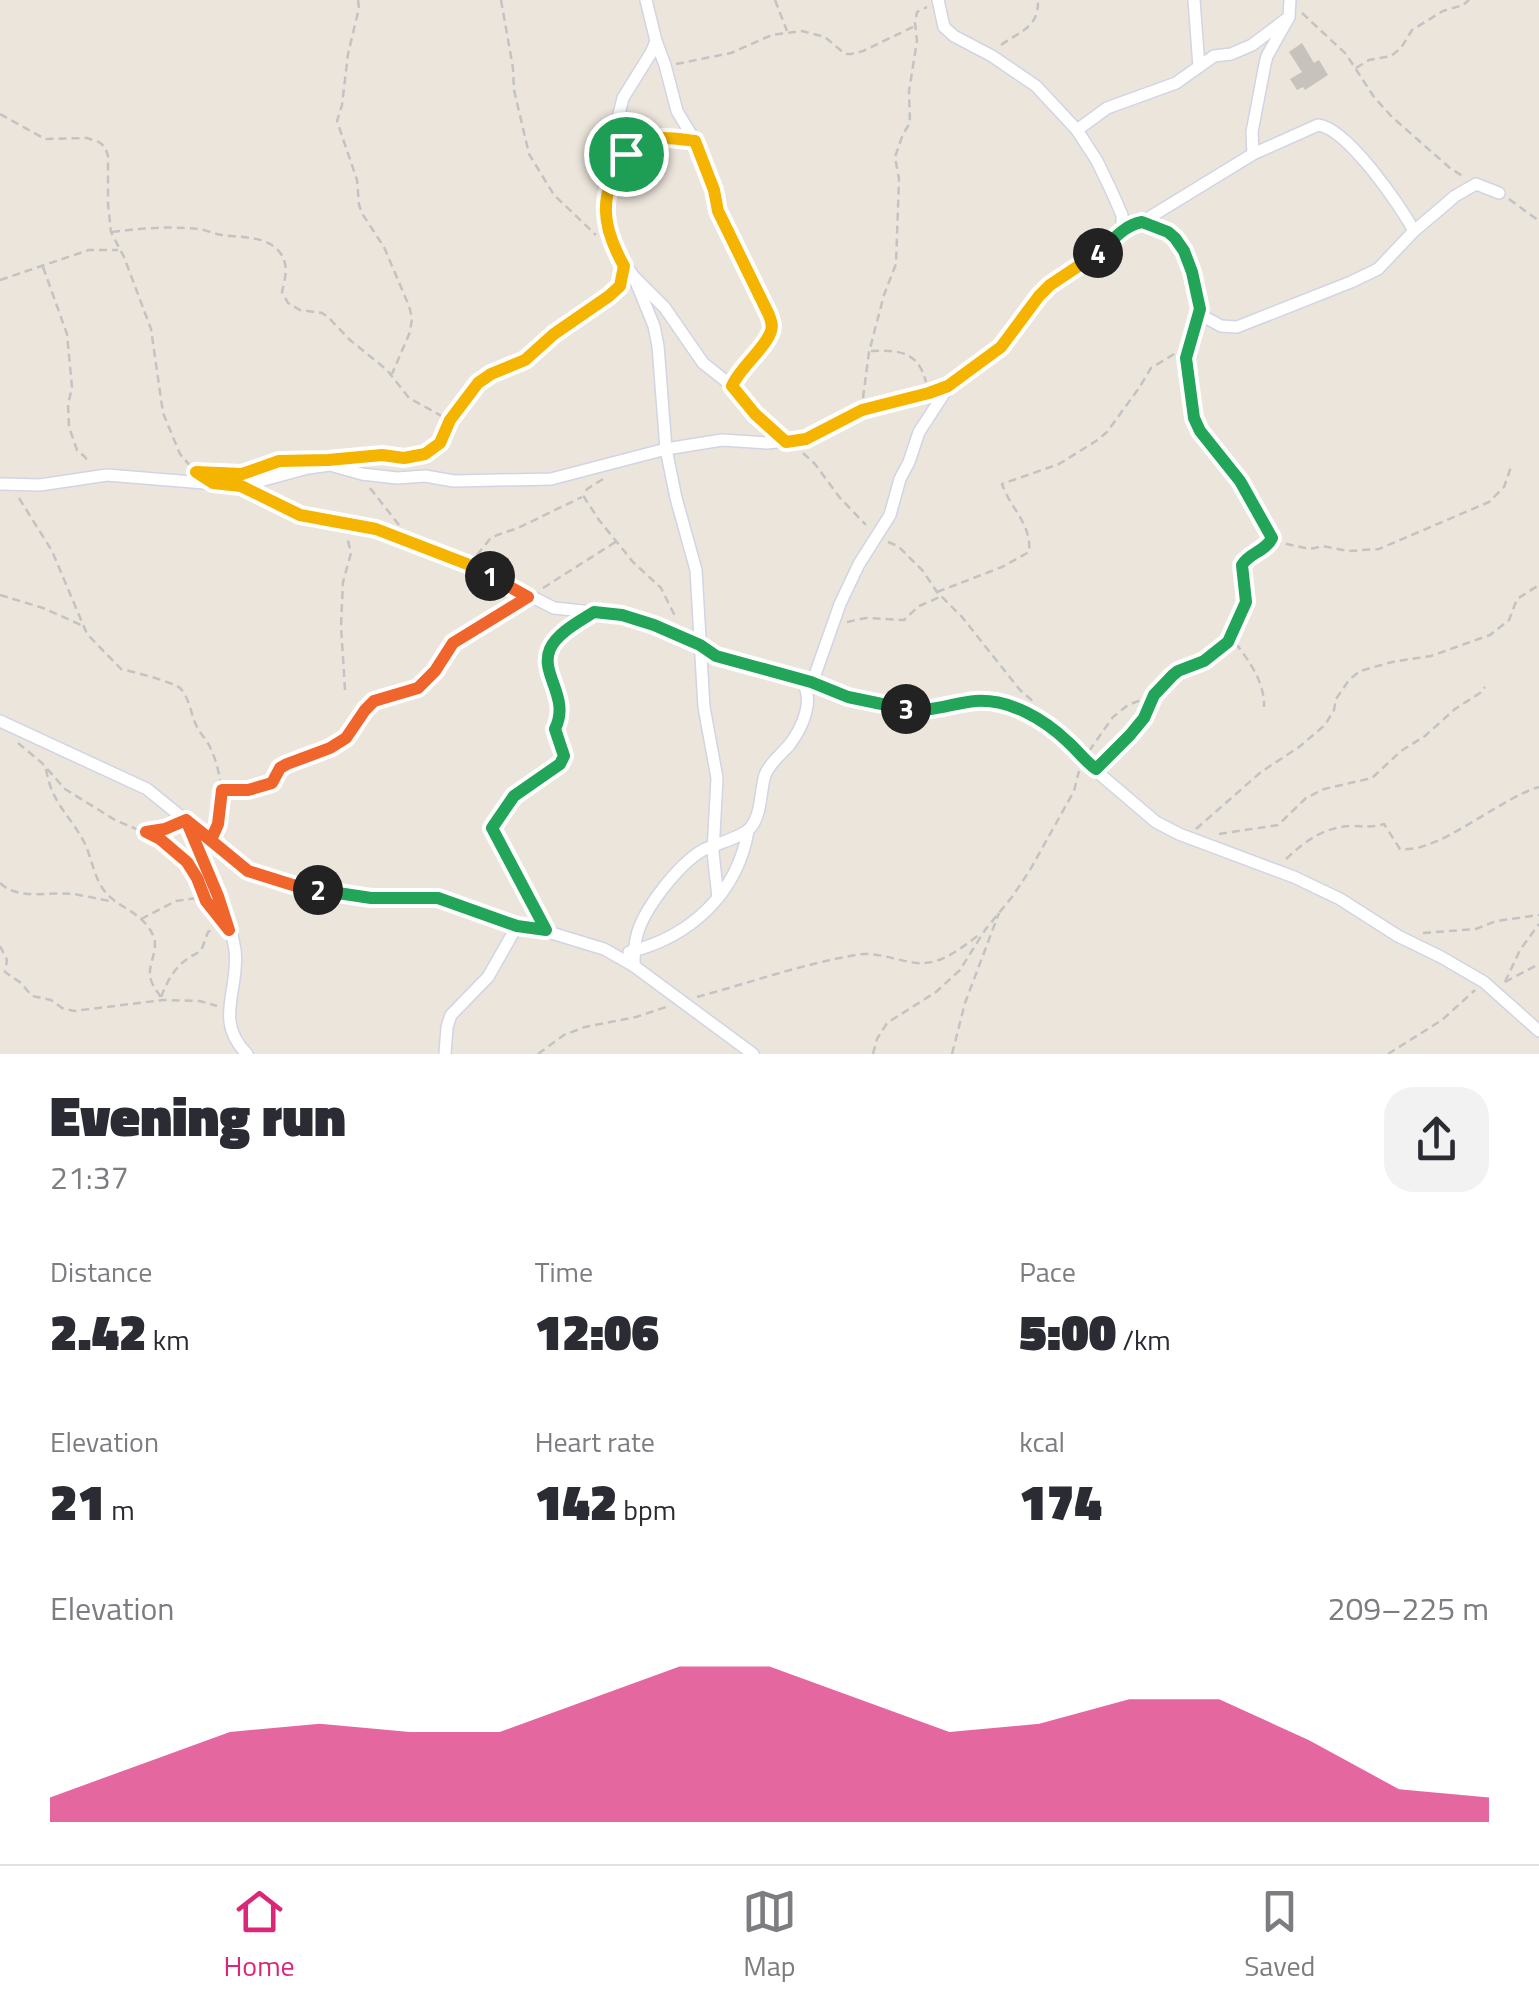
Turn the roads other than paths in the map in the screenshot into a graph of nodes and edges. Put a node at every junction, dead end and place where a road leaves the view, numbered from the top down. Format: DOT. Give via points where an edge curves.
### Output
graph roads {
  1 [pos="646,0"];
  2 [pos="1194,0"];
  3 [pos="1290,0"];
  4 [pos="938,1"];
  5 [pos="1289,18"];
  6 [pos="656,41"];
  7 [pos="1199,68"];
  8 [pos="1077,130"];
  9 [pos="1253,154"];
  10 [pos="1499,193"];
  11 [pos="1142,222"];
  12 [pos="1122,229"];
  13 [pos="1414,230"];
  14 [pos="634,278"];
  15 [pos="732,386"];
  16 [pos="948,386"];
  17 [pos="788,442"];
  18 [pos="666,448"];
  19 [pos="4,484"];
  20 [pos="241,486"];
  21 [pos="700,645"];
  22 [pos="806,681"];
  23 [pos="0,721"];
  24 [pos="186,820"];
  25 [pos="748,831"];
  26 [pos="713,846"];
  27 [pos="718,898"];
  28 [pos="517,926"];
  29 [pos="634,951"];
  30 [pos="612,953"];
  31 [pos="634,966"];
  32 [pos="1539,1031"];
  33 [pos="247,1054"];
  34 [pos="445,1054"];
  35 [pos="753,1054"];
  1 -- 6 [label="street"];
  2 -- 7 [label="street"];
  3 -- 5 [label="street"];
  4 -- 8 [label="street" via="944,27 1036,86"];
  5 -- 7 [label="street" via="1252,45 1214,56"];
  5 -- 9 [label="street" via="1267,56"];
  6 -- 14 [label="street" via="623,98 606,164 612,246"];
  6 -- 15 [label="street" via="677,111 772,326"];
  7 -- 8 [label="street" via="1176,84 1106,108"];
  8 -- 12 [label="street" via="1111,190"];
  9 -- 11 [label="street"];
  9 -- 13 [label="street" via="1318,125 1328,127 1390,192"];
  10 -- 13 [label="street" via="1476,184"];
  11 -- 12 [label="street"];
  11 -- 13 [label="street" via="1175,238 1192,272 1199,314 1229,327 1378,268"];
  12 -- 16 [label="street" via="1050,285 1001,347"];
  14 -- 15 [label="street" via="665,308 703,363"];
  14 -- 18 [label="street" via="658,346"];
  15 -- 17 [label="street"];
  16 -- 17 [label="street" via="862,410"];
  16 -- 22 [label="street" via="919,432 890,515"];
  17 -- 18 [label="street" via="722,440"];
  18 -- 20 [label="street" via="551,478 454,482 330,465"];
  18 -- 21 [label="street" via="696,570"];
  19 -- 20 [label="street" via="107,476"];
  20 -- 21 [label="street" via="300,515 376,529 467,564 554,608 622,615"];
  21 -- 22 [label="street" via="716,656"];
  21 -- 26 [label="street" via="717,778"];
  22 -- 25 [label="street" via="807,707 765,775"];
  22 -- 32 [label="street" via="910,710 988,701 1028,713 1156,822 1340,899 1484,982"];
  23 -- 24 [label="street" via="147,790"];
  24 -- 28 [label="street" via="248,871 371,898 438,898"];
  24 -- 33 [label="street" via="235,950 228,1016"];
  25 -- 26 [label="street"];
  25 -- 27 [label="street" via="744,853"];
  26 -- 27 [label="street"];
  26 -- 29 [label="street" via="669,882 640,924"];
  27 -- 29 [label="street" via="685,929"];
  28 -- 30 [label="street"];
  28 -- 34 [label="street" via="488,977 451,1015"];
  29 -- 30 [label="street"];
  29 -- 31 [label="street"];
  30 -- 31 [label="street"];
  31 -- 35 [label="street"];
}
